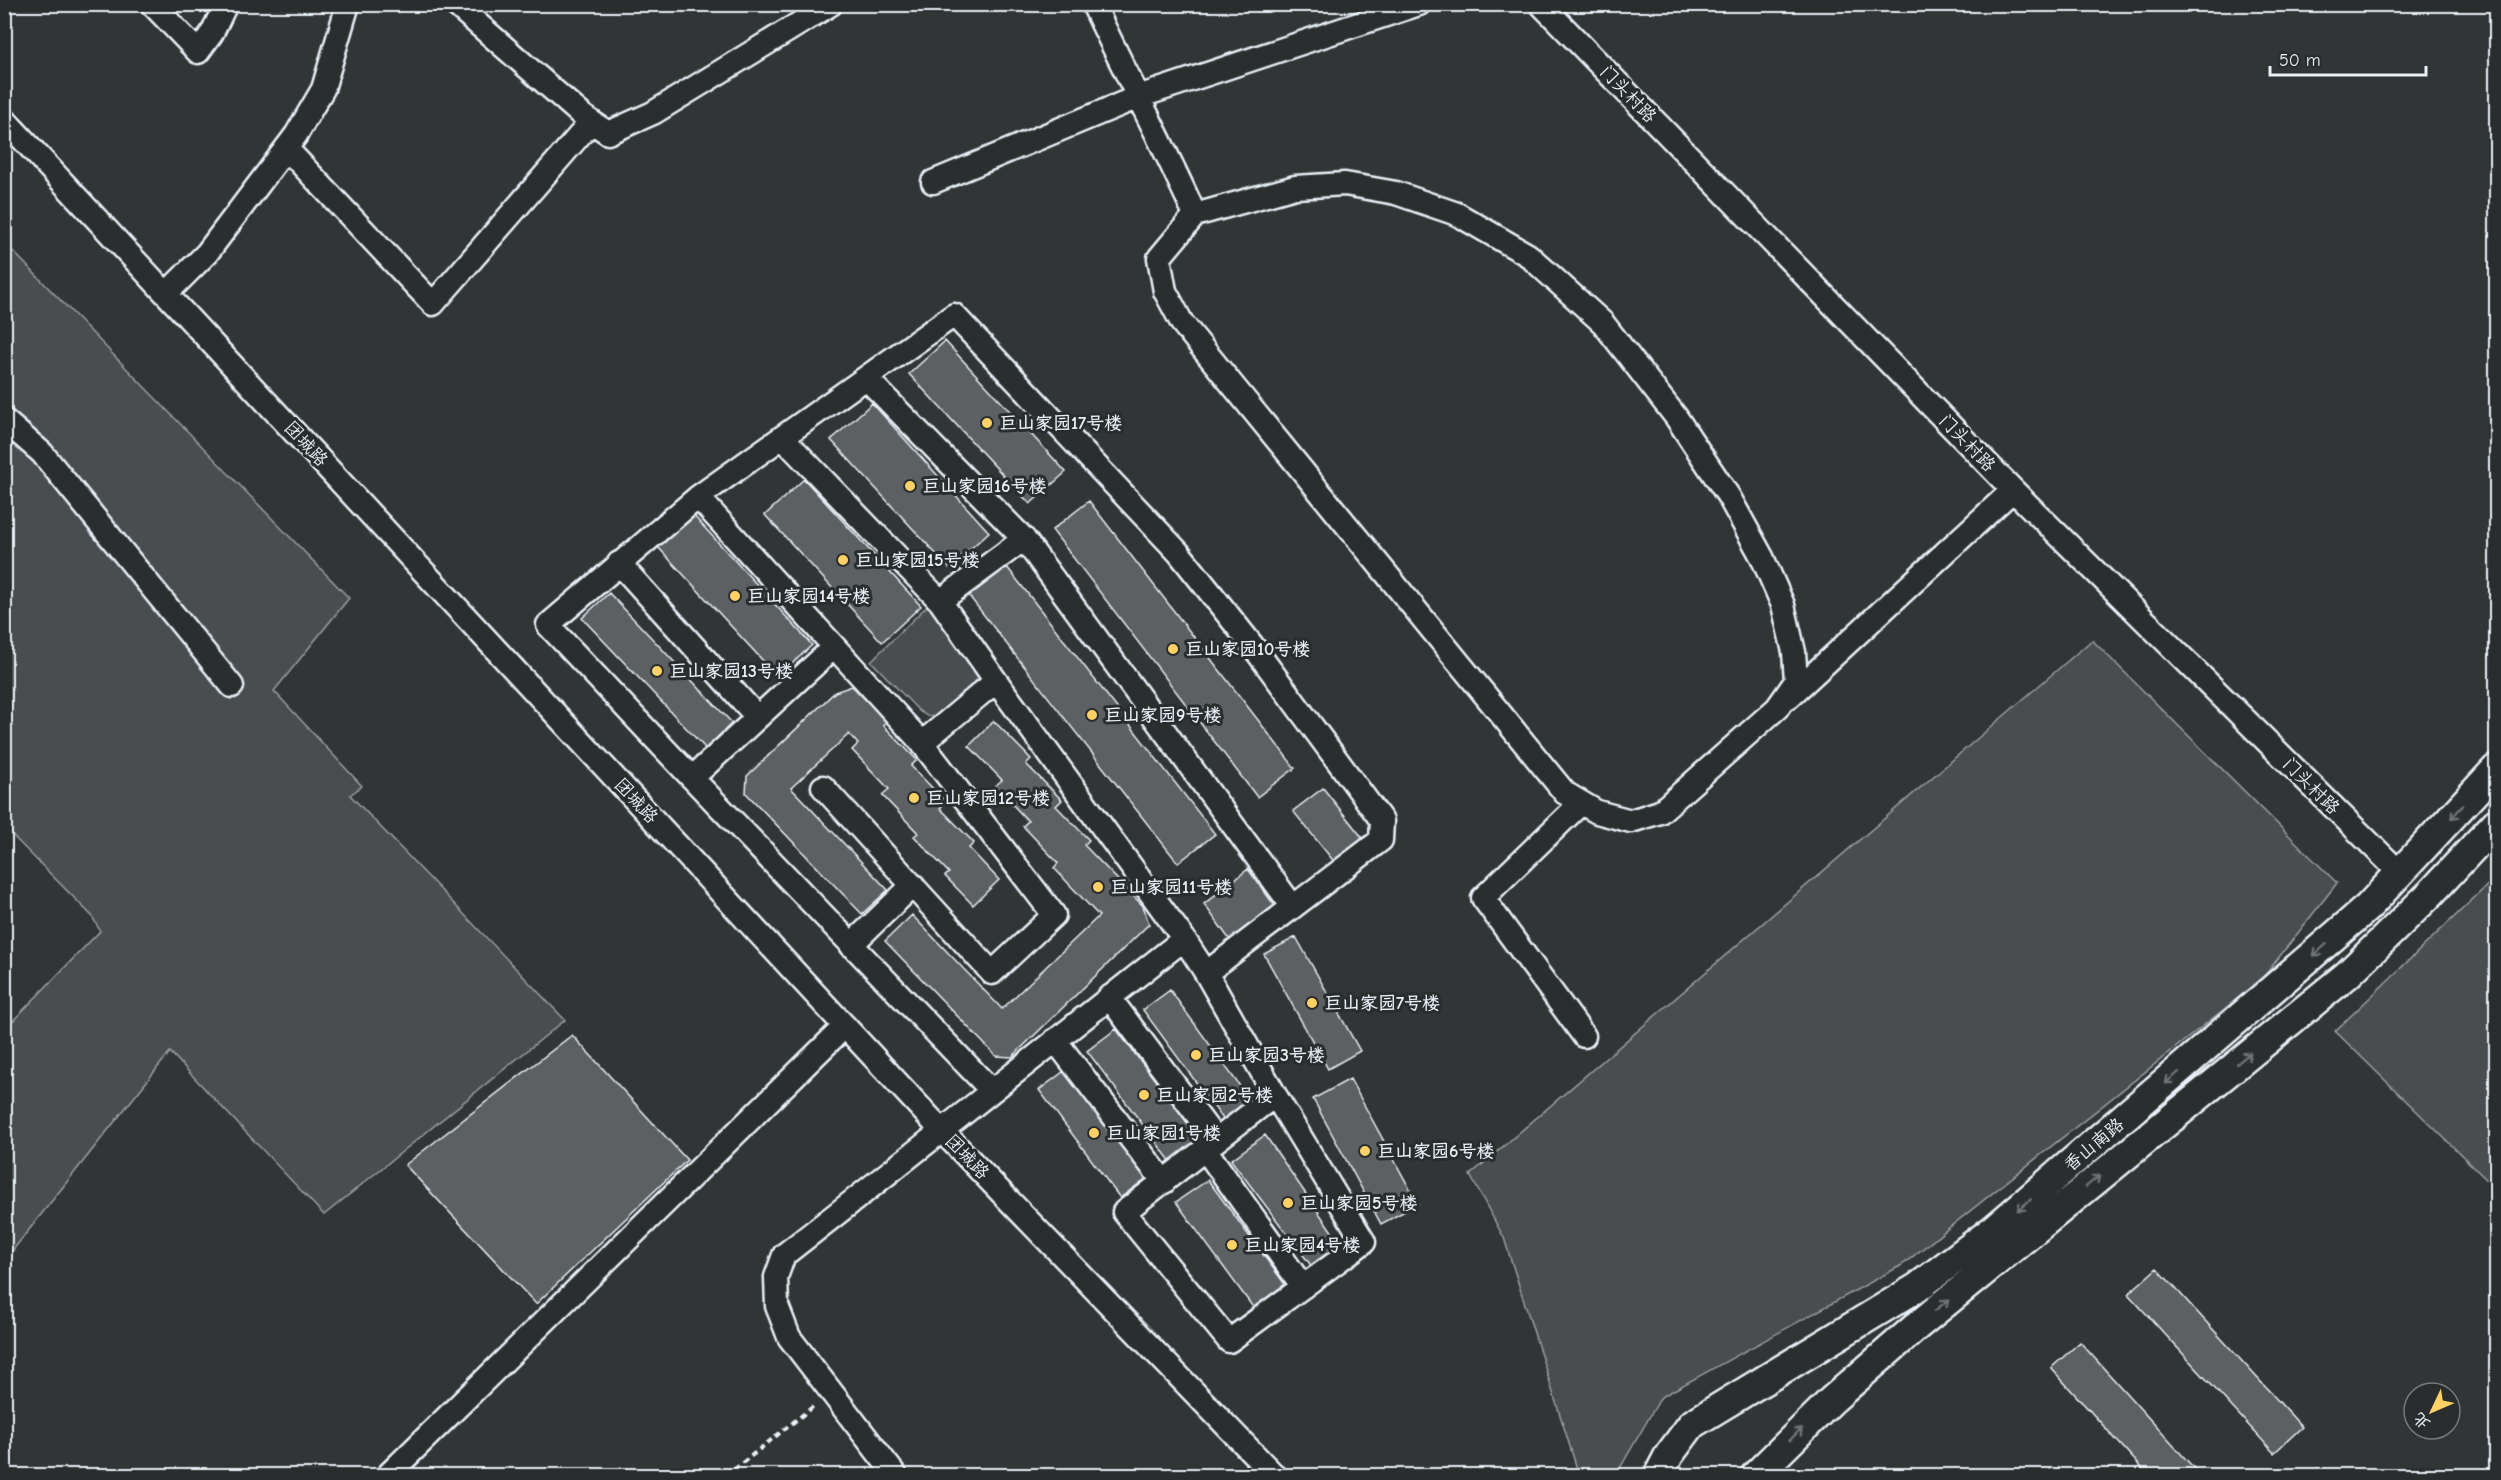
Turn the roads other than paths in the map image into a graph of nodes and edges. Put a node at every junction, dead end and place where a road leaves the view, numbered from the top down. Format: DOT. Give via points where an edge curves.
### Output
graph roads {
  1 [pos="152,4"];
  2 [pos="226,4"];
  3 [pos="348,4"];
  4 [pos="455,4"];
  5 [pos="831,4"];
  6 [pos="1093,4"];
  7 [pos="1419,4"];
  8 [pos="1541,4"];
  9 [pos="1138,97"];
  10 [pos="4,119"];
  11 [pos="591,122"];
  12 [pos="286,148"];
  13 [pos="933,182"];
  14 [pos="1195,215"];
  15 [pos="167,293"];
  16 [pos="866,378"];
  17 [pos="4,420"];
  18 [pos="782,437"];
  19 [pos="2013,490"];
  20 [pos="698,497"];
  21 [pos="1024,539"];
  22 [pos="619,563"];
  23 [pos="940,601"];
  24 [pos="834,647"];
  25 [pos="996,681"];
  26 [pos="232,686"];
  27 [pos="1777,708"];
  28 [pos="757,717"];
  29 [pos="922,742"];
  30 [pos="2496,769"];
  31 [pos="692,778"];
  32 [pos="823,787"];
  33 [pos="1581,803"];
  34 [pos="2496,823"];
  35 [pos="2400,873"];
  36 [pos="913,885"];
  37 [pos="1293,907"];
  38 [pos="1184,939"];
  39 [pos="851,945"];
  40 [pos="1206,973"];
  41 [pos="1109,997"];
  42 [pos="845,1026"];
  43 [pos="1584,1036"];
  44 [pos="1055,1040"];
  45 [pos="991,1090"];
  46 [pos="1275,1095"];
  47 [pos="943,1132"];
  48 [pos="1211,1145"];
  49 [pos="1164,1182"];
  50 [pos="1303,1287"];
  51 [pos="387,1476"];
  52 [pos="896,1476"];
  53 [pos="1275,1476"];
  54 [pos="1658,1476"];
  55 [pos="1755,1476"];
  1 -- 2 [label="street" via="198,52"];
  3 -- 12 [label="street" via="323,89"];
  4 -- 11 [label="street"];
  5 -- 11 [label="street" via="653,113 608,133"];
  6 -- 9 [label="street"];
  7 -- 9 [label="street"];
  8 -- 19 [label="street, 门头村路"];
  9 -- 13 [label="street"];
  9 -- 14 [label="street"];
  10 -- 15 [label="street, 团城路"];
  11 -- 12 [label="street" via="434,304"];
  12 -- 15 [label="street" via="207,253"];
  14 -- 27 [label="street" via="1294,187 1345,184 1396,193 1457,214 1528,255 1603,323 1676,417 1729,497 1762,557 1783,605 1794,652 1796,681"];
  14 -- 33 [label="street" via="1159,258 1165,291 1182,323 1565,793"];
  15 -- 42 [label="street, 团城路"];
  16 -- 18 [label="street"];
  16 -- 21 [label="street"];
  16 -- 37 [label="street" via="954,315 1179,553 1382,821 1382,840"];
  17 -- 26 [label="street" via="42,453"];
  18 -- 20 [label="street"];
  18 -- 23 [label="street"];
  19 -- 27 [label="street"];
  19 -- 35 [label="street, 门头村路"];
  20 -- 22 [label="street"];
  20 -- 24 [label="street"];
  21 -- 23 [label="street"];
  21 -- 37 [label="street"];
  22 -- 28 [label="street"];
  22 -- 31 [label="street" via="548,626"];
  23 -- 25 [label="street"];
  24 -- 28 [label="street"];
  24 -- 29 [label="street"];
  25 -- 29 [label="street"];
  25 -- 38 [label="street"];
  27 -- 33 [label="street" via="1660,812 1631,821 1597,812"];
  28 -- 31 [label="street"];
  29 -- 36 [label="street" via="1054,915 992,973"];
  30 -- 35 [label="main road, 香山南路, one-way"];
  31 -- 39 [label="street"];
  32 -- 36 [label="street"];
  33 -- 43 [label="street" via="1483,898"];
  55 -- 34 [label="main road, 香山南路, one-way" via="1832,1400 1917,1326 2347,975"];
  35 -- 54 [label="main road, 香山南路, one-way" via="2290,977 1993,1230 1918,1287 1692,1424"];
  36 -- 39 [label="street"];
  37 -- 40 [label="street"];
  38 -- 40 [label="street"];
  38 -- 41 [label="street"];
  39 -- 45 [label="street"];
  40 -- 46 [label="street"];
  41 -- 44 [label="street"];
  41 -- 48 [label="street"];
  42 -- 47 [label="street, 团城路"];
  42 -- 51 [label="street"];
  44 -- 45 [label="street"];
  44 -- 49 [label="street"];
  45 -- 47 [label="street"];
  46 -- 48 [label="street"];
  46 -- 50 [label="street" via="1364,1242"];
  47 -- 52 [label="street" via="784,1255 776,1277 777,1306 789,1337"];
  47 -- 53 [label="street, 团城路"];
  48 -- 49 [label="street"];
  48 -- 50 [label="street"];
  49 -- 50 [label="street" via="1124,1212 1229,1341"];
}
